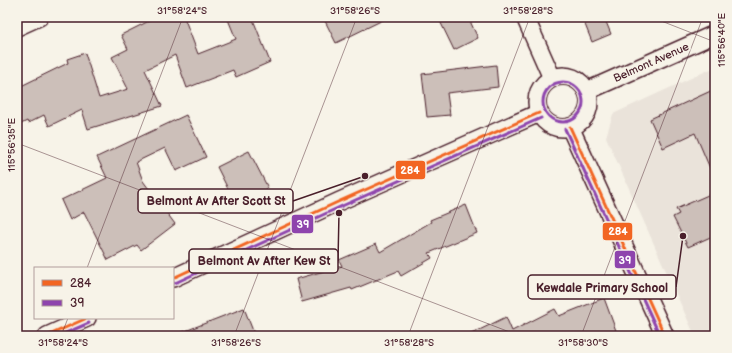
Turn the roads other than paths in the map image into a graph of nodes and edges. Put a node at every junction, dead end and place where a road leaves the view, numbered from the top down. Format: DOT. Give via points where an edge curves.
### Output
graph roads {
  1 [pos="39,17"];
  2 [pos="525,17"];
  3 [pos="17,27"];
  4 [pos="715,34"];
  5 [pos="552,78"];
  6 [pos="587,91"];
  7 [pos="539,113"];
  8 [pos="570,127"];
  9 [pos="174,278"];
  10 [pos="85,319"];
  11 [pos="47,336"];
  12 [pos="665,336"];
  1 -- 3 [label="street"];
  2 -- 5 [label="street"];
  4 -- 6 [label="street, Belmont Avenue"];
  5 -- 6 [label="street" via="568,76 576,79"];
  5 -- 7 [label="street" via="540,89 537,97"];
  6 -- 8 [label="street" via="589,100 584,117"];
  7 -- 8 [label="street" via="549,124"];
  7 -- 9 [label="street"];
  8 -- 12 [label="street"];
  10 -- 11 [label="street"];
}
